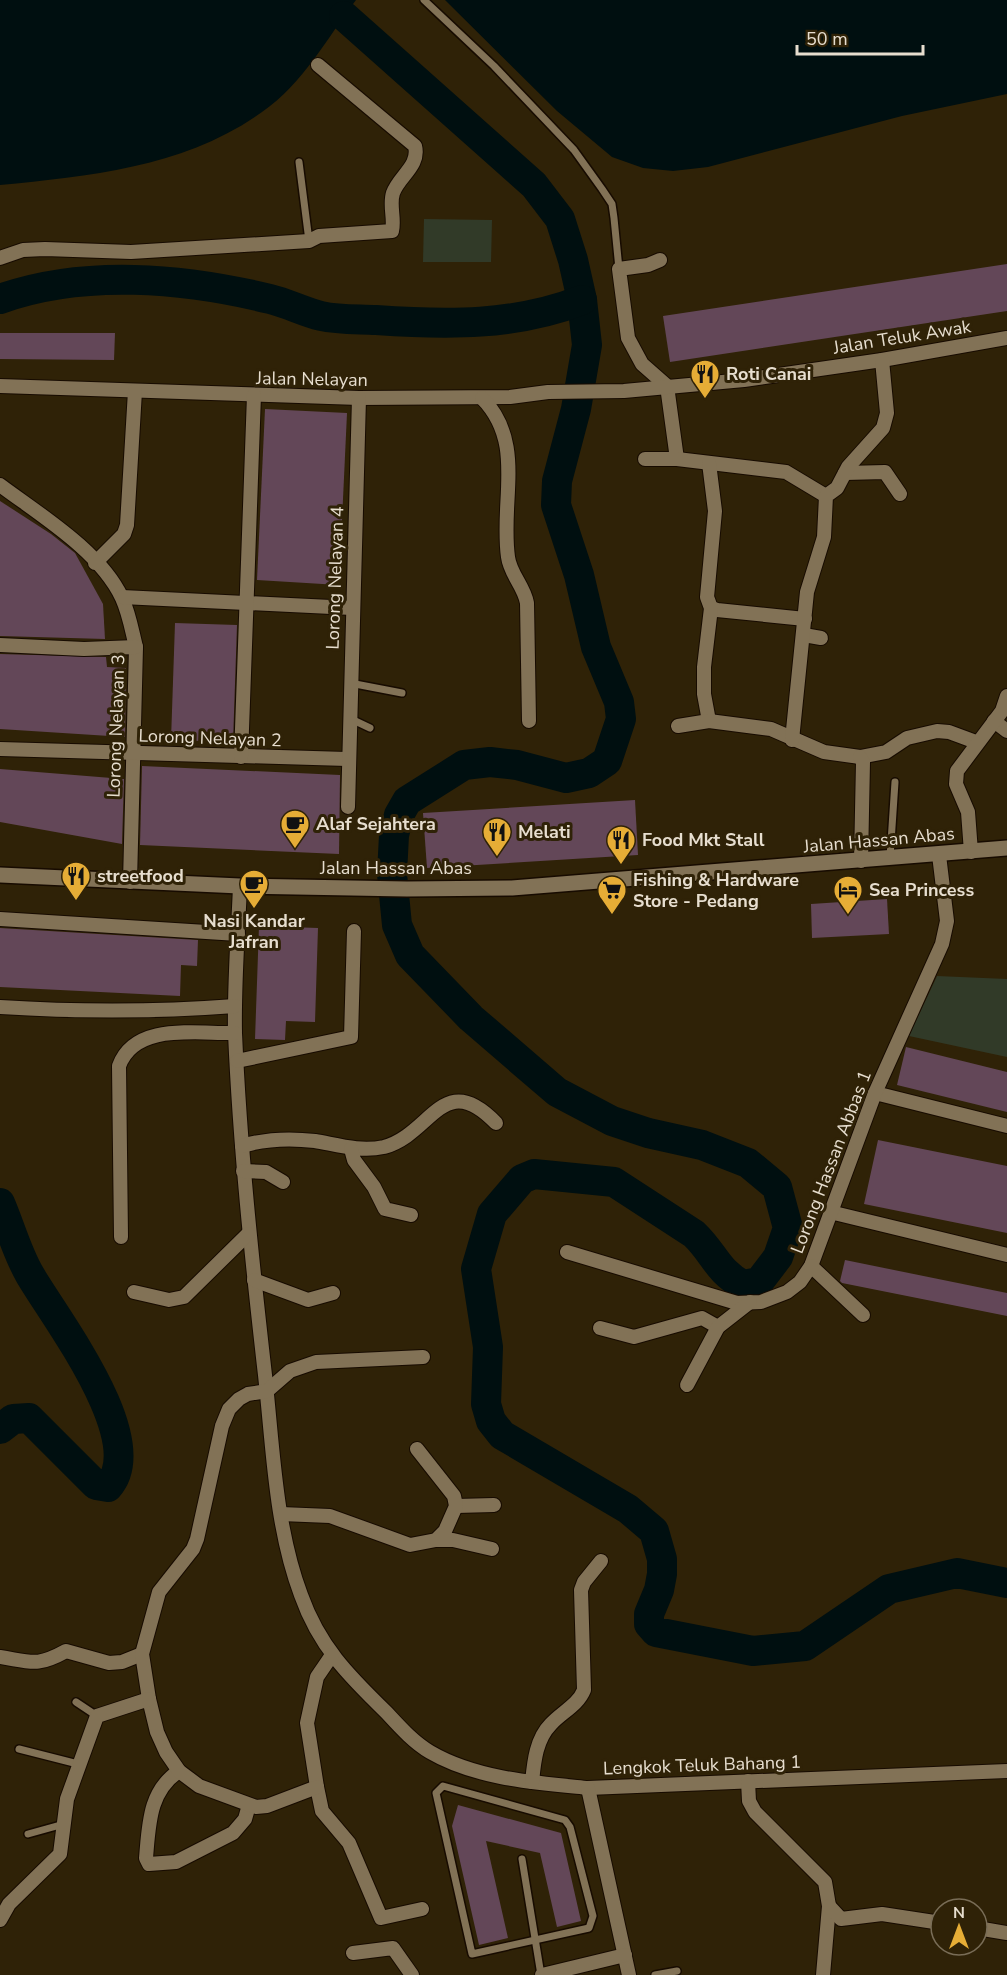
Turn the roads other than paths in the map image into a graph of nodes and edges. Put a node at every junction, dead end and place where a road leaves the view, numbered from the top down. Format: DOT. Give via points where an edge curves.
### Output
graph roads {
  1 [pos="424,0"];
  2 [pos="318,65"];
  3 [pos="299,162"];
  4 [pos="309,241"];
  5 [pos="0,258"];
  6 [pos="660,260"];
  7 [pos="619,269"];
  8 [pos="1007,338"];
  9 [pos="882,360"];
  10 [pos="0,386"];
  11 [pos="667,386"];
  12 [pos="135,391"];
  13 [pos="624,391"];
  14 [pos="254,395"];
  15 [pos="359,398"];
  16 [pos="482,398"];
  17 [pos="645,459"];
  18 [pos="677,459"];
  19 [pos="709,463"];
  20 [pos="845,473"];
  21 [pos="0,485"];
  22 [pos="900,494"];
  23 [pos="826,496"];
  24 [pos="95,562"];
  25 [pos="122,597"];
  26 [pos="247,604"];
  27 [pos="352,608"];
  28 [pos="711,608"];
  29 [pos="805,619"];
  30 [pos="804,635"];
  31 [pos="821,638"];
  32 [pos="0,645"];
  33 [pos="136,647"];
  34 [pos="350,683"];
  35 [pos="402,693"];
  36 [pos="1007,696"];
  37 [pos="349,718"];
  38 [pos="529,721"];
  39 [pos="709,721"];
  40 [pos="994,722"];
  41 [pos="678,726"];
  42 [pos="370,728"];
  43 [pos="1007,731"];
  44 [pos="792,740"];
  45 [pos="976,742"];
  46 [pos="0,749"];
  47 [pos="133,753"];
  48 [pos="241,757"];
  49 [pos="860,757"];
  50 [pos="348,759"];
  51 [pos="895,782"];
  52 [pos="348,807"];
  53 [pos="1007,848"];
  54 [pos="971,852"];
  55 [pos="939,855"];
  56 [pos="890,860"];
  57 [pos="861,861"];
  58 [pos="0,875"];
  59 [pos="130,882"];
  60 [pos="240,886"];
  61 [pos="0,919"];
  62 [pos="354,931"];
  63 [pos="238,934"];
  64 [pos="235,1006"];
  65 [pos="0,1007"];
  66 [pos="236,1033"];
  67 [pos="237,1061"];
  68 [pos="875,1093"];
  69 [pos="496,1123"];
  70 [pos="1007,1126"];
  71 [pos="242,1146"];
  72 [pos="351,1149"];
  73 [pos="243,1171"];
  74 [pos="283,1182"];
  75 [pos="830,1212"];
  76 [pos="411,1215"];
  77 [pos="248,1234"];
  78 [pos="121,1237"];
  79 [pos="567,1252"];
  80 [pos="1007,1255"];
  81 [pos="811,1266"];
  82 [pos="254,1280"];
  83 [pos="134,1292"];
  84 [pos="333,1293"];
  85 [pos="750,1302"];
  86 [pos="863,1315"];
  87 [pos="718,1327"];
  88 [pos="600,1328"];
  89 [pos="423,1357"];
  90 [pos="687,1385"];
  91 [pos="267,1391"];
  92 [pos="417,1449"];
  93 [pos="494,1505"];
  94 [pos="456,1506"];
  95 [pos="281,1514"];
  96 [pos="436,1540"];
  97 [pos="492,1549"];
  98 [pos="601,1561"];
  99 [pos="142,1654"];
  100 [pos="332,1655"];
  101 [pos="0,1657"];
  102 [pos="148,1699"];
  103 [pos="76,1702"];
  104 [pos="97,1716"];
  105 [pos="19,1749"];
  106 [pos="78,1764"];
  107 [pos="179,1771"];
  108 [pos="1007,1771"];
  109 [pos="748,1781"];
  110 [pos="532,1782"];
  111 [pos="317,1787"];
  112 [pos="588,1788"];
  113 [pos="249,1805"];
  114 [pos="64,1824"];
  115 [pos="28,1834"];
  116 [pos="522,1860"];
  117 [pos="829,1906"];
  118 [pos="422,1909"];
  119 [pos="0,1920"];
  120 [pos="929,1921"];
  121 [pos="989,1930"];
  122 [pos="1007,1933"];
  123 [pos="536,1941"];
  124 [pos="353,1953"];
  125 [pos="625,1955"];
  126 [pos="677,1971"];
  127 [pos="412,1975"];
  128 [pos="542,1975"];
  129 [pos="629,1975"];
  130 [pos="655,1975"];
  131 [pos="823,1975"];
  1 -- 7 [label="lane" via="574,150 612,204"];
  2 -- 4 [label="street" via="407,139 415,147 416,156 394,192 392,231 324,236"];
  3 -- 4 [label="lane"];
  4 -- 5 [label="street" via="165,251 34,250"];
  6 -- 7 [label="street"];
  7 -- 11 [label="street" via="628,338 642,364"];
  8 -- 9 [label="street, Jalan Teluk Awak"];
  9 -- 11 [label="street, Jalan Teluk Awak" via="744,380"];
  9 -- 20 [label="street" via="884,428"];
  10 -- 12 [label="street, Jalan Nelayan"];
  11 -- 13 [label="street, Jalan Teluk Awak"];
  11 -- 18 [label="street"];
  12 -- 14 [label="street, Jalan Nelayan"];
  12 -- 24 [label="street" via="127,525 124,534"];
  13 -- 16 [label="street, Jalan Nelayan"];
  14 -- 15 [label="street, Jalan Nelayan"];
  14 -- 26 [label="street"];
  15 -- 16 [label="street, Jalan Nelayan"];
  15 -- 27 [label="street, Lorong Nelayan 4"];
  16 -- 38 [label="street" via="495,411 508,451 507,546 512,570 527,603"];
  17 -- 18 [label="street"];
  18 -- 19 [label="street"];
  19 -- 23 [label="street" via="786,472"];
  19 -- 28 [label="street" via="715,511 707,597"];
  20 -- 22 [label="street" via="885,472"];
  20 -- 23 [label="street" via="837,488"];
  21 -- 24 [label="street, Lorong Nelayan 3" via="60,529"];
  23 -- 29 [label="street" via="824,537 807,592"];
  24 -- 25 [label="street, Lorong Nelayan 3"];
  25 -- 26 [label="street"];
  25 -- 33 [label="street, Lorong Nelayan 3"];
  26 -- 27 [label="street"];
  26 -- 48 [label="street"];
  27 -- 34 [label="street, Lorong Nelayan 4"];
  28 -- 29 [label="street"];
  28 -- 39 [label="street" via="704,667"];
  29 -- 30 [label="street"];
  30 -- 31 [label="street"];
  30 -- 44 [label="street"];
  32 -- 33 [label="street"];
  33 -- 47 [label="street, Lorong Nelayan 3"];
  34 -- 35 [label="lane"];
  34 -- 37 [label="street, Lorong Nelayan 4"];
  36 -- 40 [label="street"];
  37 -- 42 [label="lane"];
  37 -- 50 [label="street, Lorong Nelayan 4"];
  39 -- 41 [label="street"];
  39 -- 44 [label="street" via="771,729"];
  40 -- 43 [label="street"];
  40 -- 45 [label="street"];
  44 -- 49 [label="street" via="824,752"];
  45 -- 49 [label="street" via="937,731 907,738 886,752"];
  45 -- 54 [label="street" via="956,778 957,791 968,812"];
  46 -- 47 [label="street, Lorong Nelayan 2"];
  47 -- 48 [label="street, Lorong Nelayan 2"];
  47 -- 59 [label="street, Lorong Nelayan 3"];
  48 -- 50 [label="street, Lorong Nelayan 2"];
  49 -- 57 [label="street"];
  50 -- 52 [label="street, Lorong Nelayan 4"];
  51 -- 56 [label="lane"];
  53 -- 54 [label="main road, Jalan Hassan Abas"];
  54 -- 55 [label="main road, Jalan Hassan Abas"];
  55 -- 56 [label="main road, Jalan Hassan Abas"];
  55 -- 68 [label="street, Lorong Hassan Abbas 1" via="947,921 942,944"];
  56 -- 57 [label="main road, Jalan Hassan Abas"];
  57 -- 60 [label="main road, Jalan Hassan Abas" via="512,888"];
  58 -- 59 [label="main road, Jalan Hassan Abas"];
  59 -- 60 [label="main road, Jalan Hassan Abas"];
  60 -- 63 [label="street, Lengkok Teluk Bahang 1"];
  61 -- 63 [label="street"];
  62 -- 67 [label="street" via="351,1037"];
  63 -- 64 [label="street, Lengkok Teluk Bahang 1"];
  64 -- 65 [label="street" via="157,1012"];
  64 -- 66 [label="street, Lengkok Teluk Bahang 1"];
  66 -- 67 [label="street, Lengkok Teluk Bahang 1"];
  66 -- 78 [label="street" via="156,1035 132,1045 124,1054 119,1066"];
  67 -- 71 [label="street, Lengkok Teluk Bahang 1"];
  68 -- 70 [label="street"];
  68 -- 75 [label="street, Lorong Hassan Abbas 1"];
  69 -- 72 [label="street" via="476,1106 453,1102 440,1106 418,1129 391,1145"];
  71 -- 72 [label="street" via="285,1139"];
  71 -- 73 [label="street, Lengkok Teluk Bahang 1"];
  72 -- 76 [label="street" via="386,1209"];
  73 -- 74 [label="street" via="266,1172"];
  73 -- 77 [label="street, Lengkok Teluk Bahang 1"];
  75 -- 80 [label="street"];
  75 -- 81 [label="street, Lorong Hassan Abbas 1"];
  77 -- 82 [label="street, Lengkok Teluk Bahang 1"];
  77 -- 83 [label="street" via="184,1297 169,1300"];
  79 -- 85 [label="street, Lorong Hassan Abbas 1" via="730,1301"];
  81 -- 85 [label="street, Lorong Hassan Abbas 1" via="800,1282 786,1292"];
  81 -- 86 [label="street"];
  82 -- 84 [label="street" via="308,1300"];
  82 -- 91 [label="street, Lengkok Teluk Bahang 1"];
  85 -- 87 [label="street"];
  87 -- 88 [label="street" via="702,1318 634,1337"];
  87 -- 90 [label="street"];
  89 -- 91 [label="street" via="316,1362 290,1371"];
  91 -- 95 [label="street, Lengkok Teluk Bahang 1"];
  91 -- 99 [label="street" via="243,1396 225,1416 197,1539 159,1592"];
  92 -- 94 [label="street" via="453,1493"];
  93 -- 94 [label="street"];
  94 -- 96 [label="street" via="445,1531"];
  95 -- 96 [label="street" via="330,1516 410,1545"];
  95 -- 100 [label="street, Lengkok Teluk Bahang 1" via="300,1594"];
  96 -- 97 [label="street"];
  98 -- 110 [label="street" via="581,1590 584,1690 542,1737"];
  99 -- 101 [label="street" via="116,1663 66,1651 39,1663"];
  99 -- 102 [label="street"];
  100 -- 110 [label="street, Lengkok Teluk Bahang 1" via="429,1752 452,1762"];
  100 -- 111 [label="street" via="318,1674 307,1723"];
  102 -- 104 [label="street"];
  102 -- 107 [label="street" via="157,1732"];
  103 -- 104 [label="lane"];
  104 -- 106 [label="street"];
  105 -- 106 [label="lane"];
  106 -- 114 [label="street"];
  107 -- 113 [label="street" via="199,1786"];
  107 -- 113 [label="street" via="162,1785 153,1807 148,1864 176,1862 233,1833"];
  108 -- 109 [label="street, Lengkok Teluk Bahang 1"];
  109 -- 112 [label="street, Lengkok Teluk Bahang 1"];
  109 -- 117 [label="street" via="751,1806 825,1882"];
  110 -- 112 [label="street, Lengkok Teluk Bahang 1"];
  111 -- 113 [label="street" via="267,1806"];
  111 -- 118 [label="street" via="322,1811 349,1843 380,1917"];
  112 -- 125 [label="street"];
  114 -- 115 [label="lane"];
  114 -- 119 [label="street" via="60,1854 9,1904"];
  116 -- 123 [label="lane"];
  117 -- 120 [label="street" via="841,1919 882,1914"];
  117 -- 131 [label="street"];
  121 -- 122 [label="street"];
  123 -- 123 [label="lane" via="589,1928 593,1921 568,1823 560,1817 439,1787 435,1793 470,1952 474,1955"];
  123 -- 128 [label="lane"];
  124 -- 127 [label="street" via="393,1948"];
  125 -- 128 [label="street"];
  125 -- 129 [label="street"];
  126 -- 130 [label="lane"];
}
